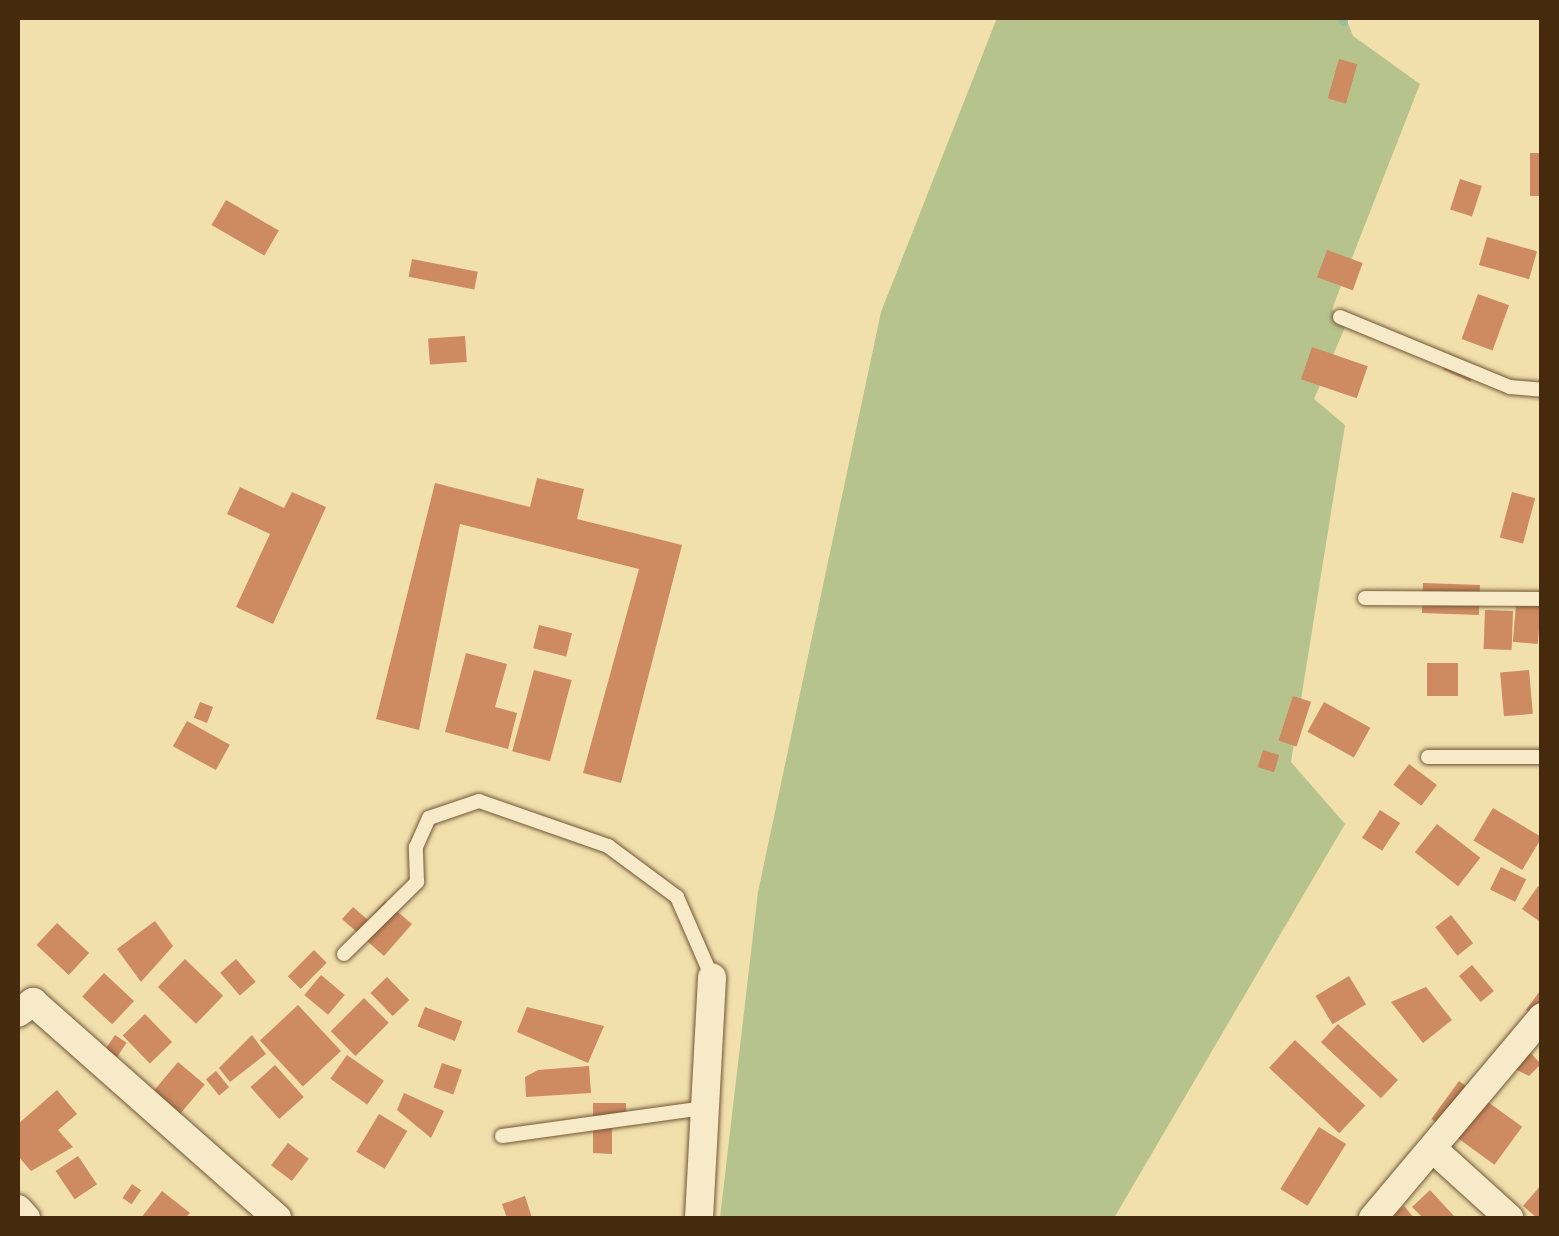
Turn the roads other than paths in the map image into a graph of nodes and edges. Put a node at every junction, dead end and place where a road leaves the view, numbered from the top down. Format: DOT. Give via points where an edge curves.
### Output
graph roads {
  1 [pos="1340,317"];
  2 [pos="1542,390"];
  3 [pos="1365,598"];
  4 [pos="1542,598"];
  5 [pos="1428,757"];
  6 [pos="1542,757"];
  7 [pos="344,954"];
  8 [pos="712,978"];
  9 [pos="18,1013"];
  10 [pos="1542,1017"];
  11 [pos="705,1108"];
  12 [pos="502,1136"];
  13 [pos="1433,1148"];
  14 [pos="18,1209"];
  15 [pos="26,1218"];
  16 [pos="278,1218"];
  17 [pos="699,1218"];
  18 [pos="1373,1218"];
  19 [pos="1509,1218"];
  1 -- 2 [label="lane" via="1510,387"];
  3 -- 4 [label="lane"];
  5 -- 6 [label="lane"];
  7 -- 8 [label="lane" via="417,882 416,847 429,818 479,801 608,846 676,897"];
  8 -- 11 [label="street"];
  9 -- 16 [label="street" via="33,1002"];
  10 -- 13 [label="street"];
  11 -- 12 [label="lane"];
  11 -- 17 [label="street"];
  13 -- 18 [label="street"];
  13 -- 19 [label="street"];
  14 -- 15 [label="street"];
}
